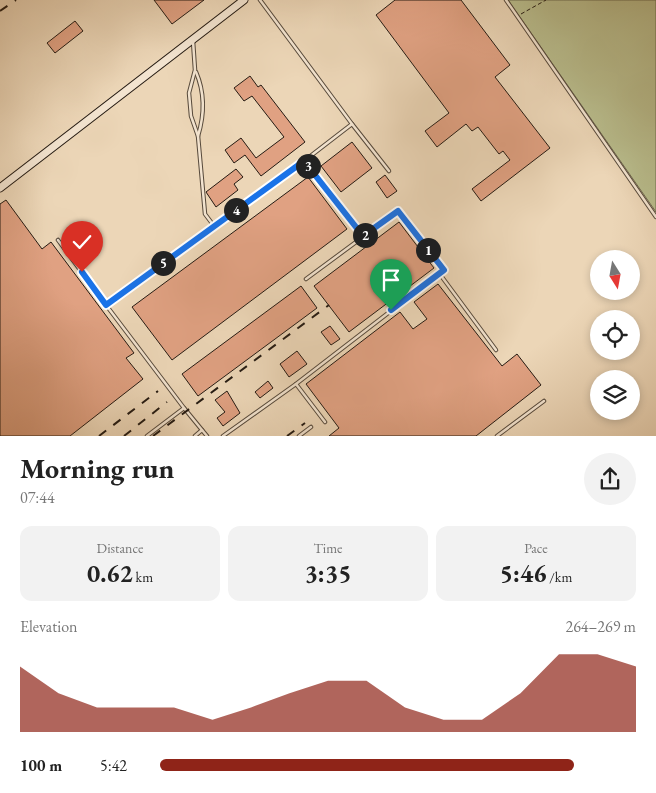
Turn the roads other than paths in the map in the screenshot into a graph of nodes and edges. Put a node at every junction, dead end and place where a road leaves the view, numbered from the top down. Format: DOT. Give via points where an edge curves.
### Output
graph roads {
  1 [pos="244,0"];
  2 [pos="260,0"];
  3 [pos="506,0"];
  4 [pos="193,39"];
  5 [pos="195,70"];
  6 [pos="352,124"];
  7 [pos="198,136"];
  8 [pos="304,161"];
  9 [pos="389,171"];
  10 [pos="0,188"];
  11 [pos="656,216"];
  12 [pos="214,226"];
  13 [pos="363,236"];
  14 [pos="58,240"];
  15 [pos="439,273"];
  16 [pos="306,279"];
  17 [pos="106,305"];
  18 [pos="496,350"];
  19 [pos="296,384"];
  20 [pos="544,402"];
  21 [pos="184,408"];
  22 [pos="325,422"];
  23 [pos="311,427"];
  24 [pos="202,430"];
  25 [pos="147,436"];
  26 [pos="195,436"];
  27 [pos="207,436"];
  28 [pos="223,436"];
  29 [pos="299,436"];
  30 [pos="497,436"];
  1 -- 4 [label="street"];
  2 -- 6 [label="lane"];
  3 -- 11 [label="lane"];
  4 -- 5 [label="lane"];
  4 -- 10 [label="street"];
  5 -- 7 [label="lane" via="189,93 191,116"];
  5 -- 7 [label="lane" via="203,89 203,120"];
  6 -- 8 [label="lane"];
  6 -- 9 [label="lane"];
  7 -- 12 [label="lane" via="205,214"];
  8 -- 12 [label="lane"];
  8 -- 13 [label="lane"];
  12 -- 17 [label="lane"];
  13 -- 15 [label="lane" via="398,211 444,270"];
  13 -- 16 [label="lane"];
  14 -- 17 [label="lane"];
  15 -- 18 [label="lane"];
  15 -- 19 [label="lane"];
  17 -- 21 [label="lane"];
  19 -- 22 [label="lane"];
  19 -- 28 [label="lane"];
  20 -- 30 [label="lane"];
  21 -- 24 [label="lane"];
  21 -- 25 [label="lane"];
  23 -- 29 [label="lane"];
  24 -- 26 [label="lane"];
  24 -- 27 [label="lane"];
}
